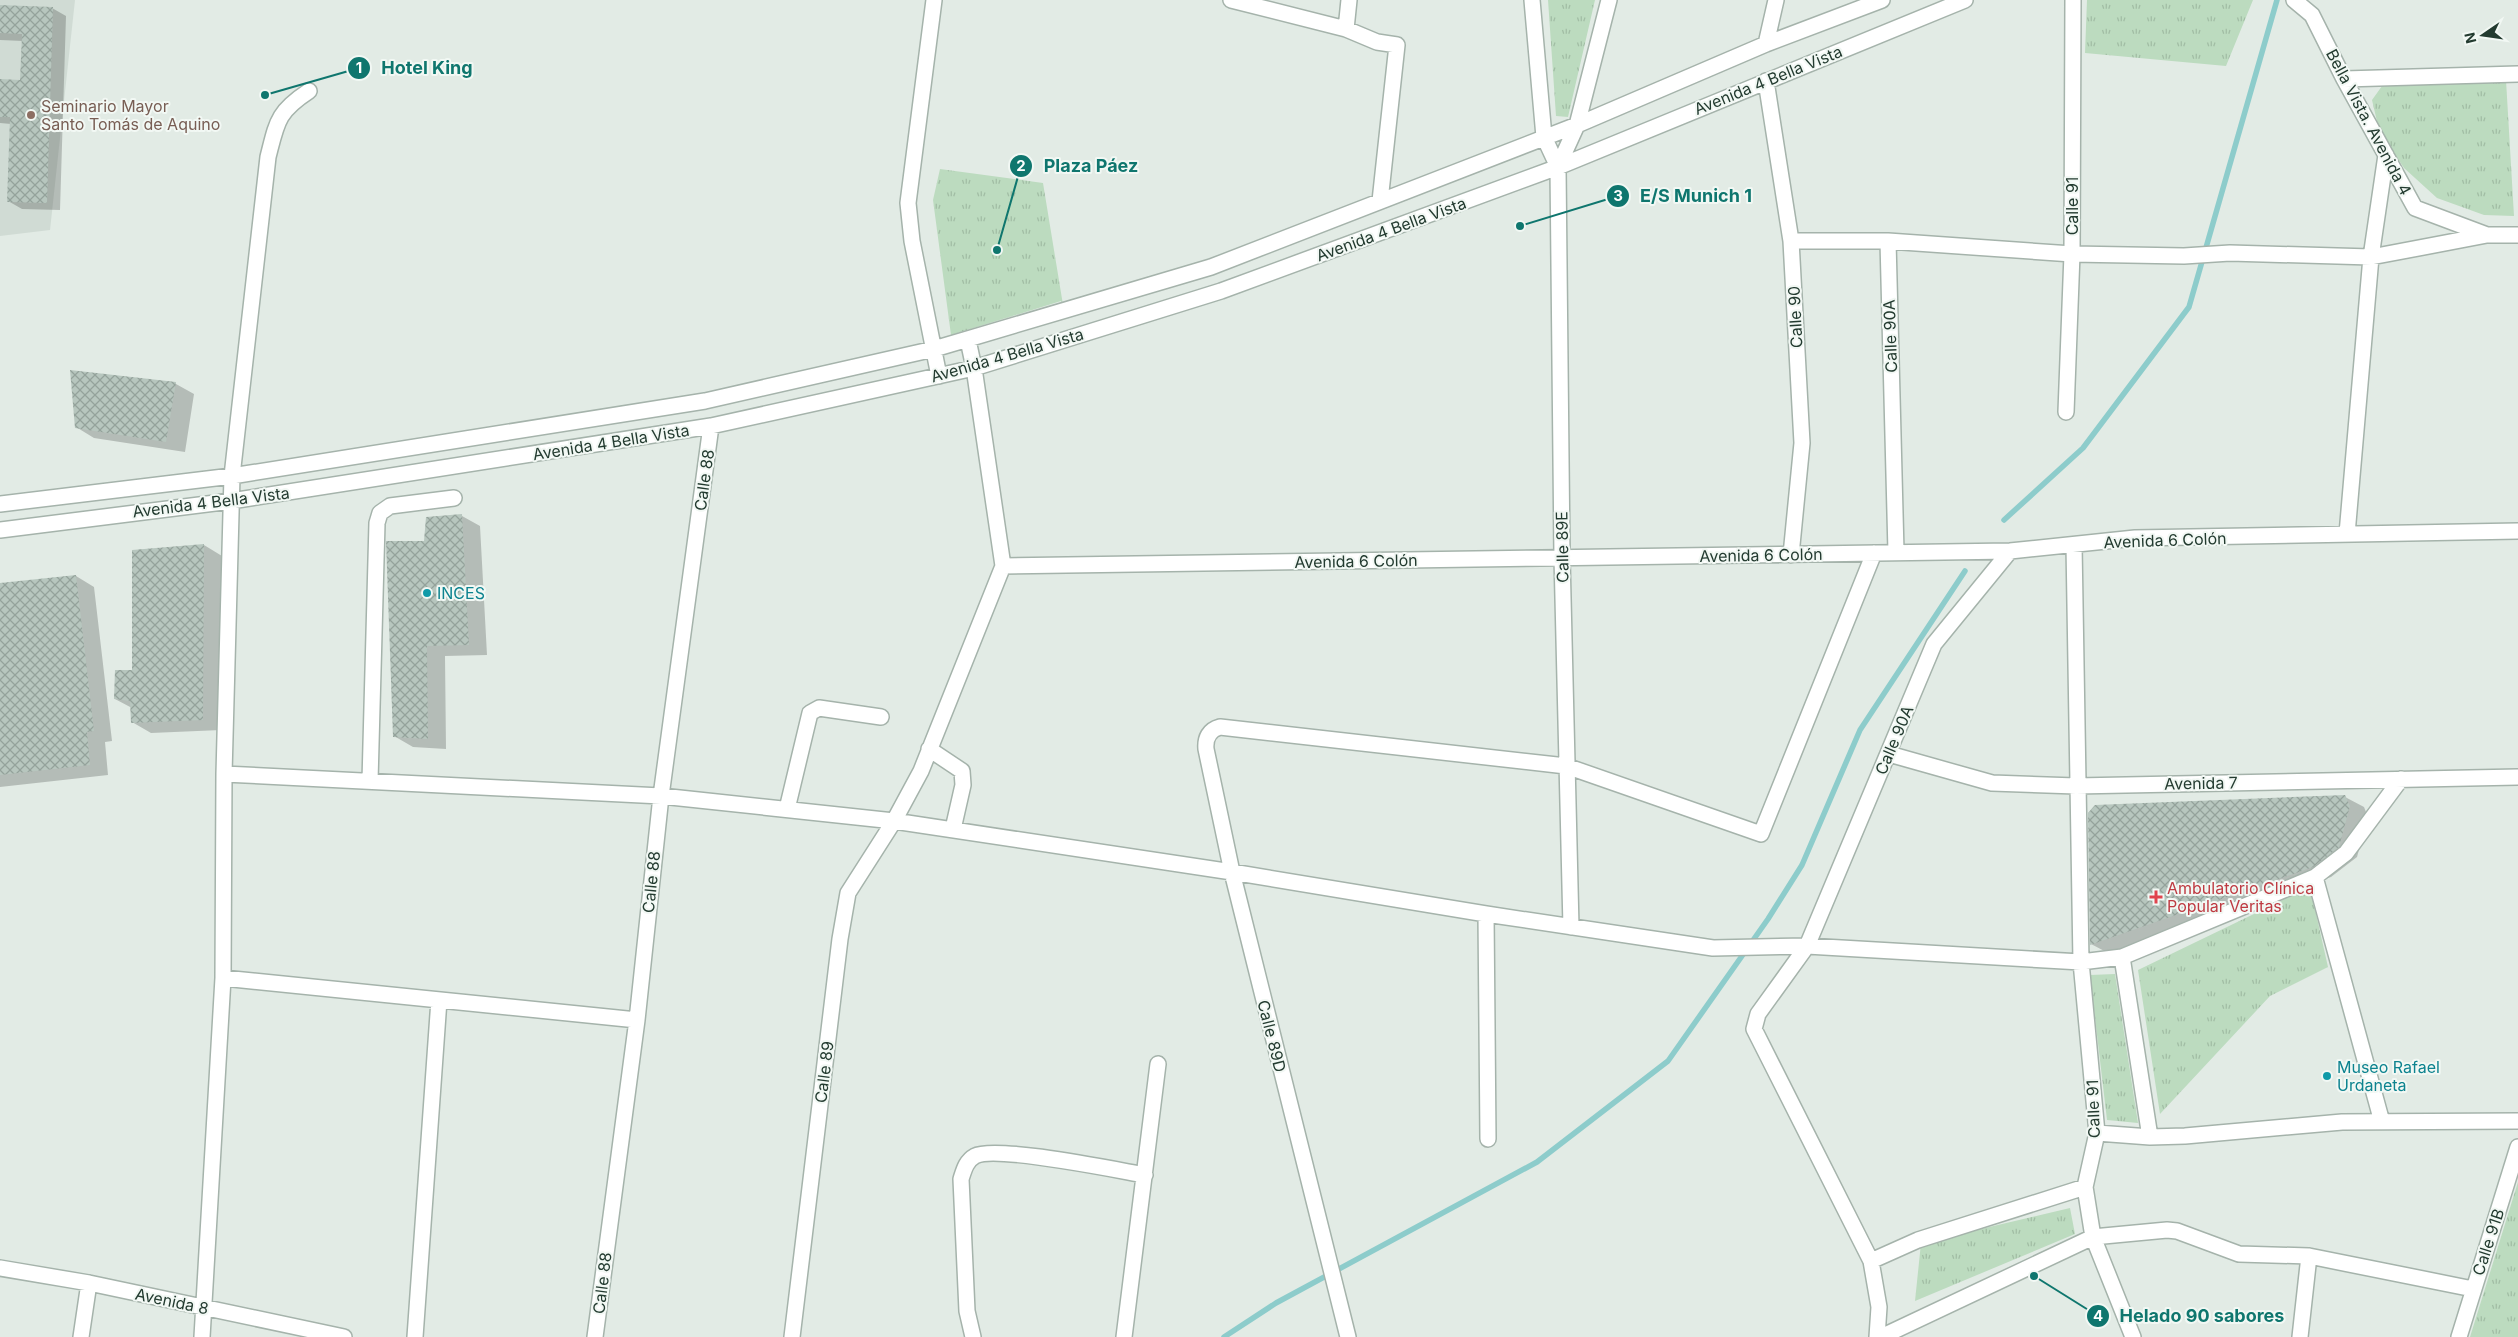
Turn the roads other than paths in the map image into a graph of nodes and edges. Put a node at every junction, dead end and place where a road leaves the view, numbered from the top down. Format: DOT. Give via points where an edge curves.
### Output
graph roads {
  1 [pos="934,0"];
  2 [pos="1231,0"];
  3 [pos="1349,0"];
  4 [pos="1532,0"];
  5 [pos="1609,0"];
  6 [pos="1776,0"];
  7 [pos="1882,0"];
  8 [pos="1965,0"];
  9 [pos="2073,0"];
  10 [pos="2294,0"];
  11 [pos="1346,29"];
  12 [pos="1766,44"];
  13 [pos="2518,74"];
  14 [pos="2344,79"];
  15 [pos="1766,81"];
  16 [pos="309,91"];
  17 [pos="1577,125"];
  18 [pos="1544,137"];
  19 [pos="2386,155"];
  20 [pos="1558,167"];
  21 [pos="1380,201"];
  22 [pos="2487,235"];
  23 [pos="2518,235"];
  24 [pos="1888,241"];
  25 [pos="1791,242"];
  26 [pos="2072,254"];
  27 [pos="2371,257"];
  28 [pos="968,340"];
  29 [pos="934,349"];
  30 [pos="974,368"];
  31 [pos="939,376"];
  32 [pos="2066,412"];
  33 [pos="711,426"];
  34 [pos="232,476"];
  35 [pos="454,498"];
  36 [pos="231,501"];
  37 [pos="0,504"];
  38 [pos="0,530"];
  39 [pos="2518,531"];
  40 [pos="2347,534"];
  41 [pos="2074,545"];
  42 [pos="2010,551"];
  43 [pos="1896,552"];
  44 [pos="1874,553"];
  45 [pos="1791,555"];
  46 [pos="1562,557"];
  47 [pos="1003,566"];
  48 [pos="881,718"];
  49 [pos="929,750"];
  50 [pos="1889,754"];
  51 [pos="1566,766"];
  52 [pos="224,774"];
  53 [pos="2518,777"];
  54 [pos="2401,779"];
  55 [pos="370,781"];
  56 [pos="2076,786"];
  57 [pos="661,796"];
  58 [pos="787,810"];
  59 [pos="894,820"];
  60 [pos="953,829"];
  61 [pos="1232,872"];
  62 [pos="2315,877"];
  63 [pos="1486,914"];
  64 [pos="1571,927"];
  65 [pos="1806,946"];
  66 [pos="2122,957"];
  67 [pos="2081,962"];
  68 [pos="223,978"];
  69 [pos="439,1000"];
  70 [pos="637,1020"];
  71 [pos="1158,1064"];
  72 [pos="2518,1121"];
  73 [pos="2382,1122"];
  74 [pos="2097,1133"];
  75 [pos="2150,1137"];
  76 [pos="1488,1139"];
  77 [pos="2518,1147"];
  78 [pos="1145,1175"];
  79 [pos="2085,1187"];
  80 [pos="2093,1237"];
  81 [pos="2309,1256"];
  82 [pos="1871,1261"];
  83 [pos="0,1268"];
  84 [pos="89,1283"];
  85 [pos="2473,1289"];
  86 [pos="203,1308"];
  87 [pos="81,1337"];
  88 [pos="202,1337"];
  89 [pos="344,1337"];
  90 [pos="415,1337"];
  91 [pos="595,1337"];
  92 [pos="792,1337"];
  93 [pos="973,1337"];
  94 [pos="1124,1337"];
  95 [pos="1348,1337"];
  96 [pos="1877,1337"];
  97 [pos="1881,1337"];
  98 [pos="2133,1337"];
  99 [pos="2300,1337"];
  100 [pos="2458,1337"];
  1 -- 29 [label="street" via="908,203 912,241"];
  2 -- 11 [label="street"];
  3 -- 11 [label="street"];
  4 -- 18 [label="street"];
  5 -- 17 [label="street"];
  6 -- 12 [label="street"];
  7 -- 12 [label="street, Avenida 4 Bella Vista"];
  8 -- 15 [label="street, Avenida 4 Bella Vista"];
  9 -- 26 [label="street, Calle 91"];
  10 -- 14 [label="street, Bella Vista. Avenida 4" via="2312,15"];
  11 -- 21 [label="street" via="1377,42 1397,45"];
  12 -- 17 [label="street, Avenida 4 Bella Vista"];
  13 -- 14 [label="street"];
  14 -- 19 [label="street, Bella Vista. Avenida 4"];
  15 -- 20 [label="street, Avenida 4 Bella Vista"];
  15 -- 25 [label="street, Calle 90"];
  16 -- 34 [label="street" via="289,104 280,116 268,157"];
  17 -- 18 [label="street, Avenida 4 Bella Vista"];
  17 -- 20 [label="street"];
  18 -- 20 [label="street"];
  18 -- 21 [label="street, Avenida 4 Bella Vista"];
  19 -- 22 [label="street, Bella Vista. Avenida 4" via="2416,208"];
  19 -- 27 [label="street"];
  20 -- 30 [label="street, Avenida 4 Bella Vista" via="1221,291"];
  20 -- 46 [label="street, Calle 89E"];
  21 -- 28 [label="street, Avenida 4 Bella Vista" via="1211,266"];
  22 -- 23 [label="street, Bella Vista. Avenida 4"];
  22 -- 27 [label="street"];
  24 -- 25 [label="street"];
  24 -- 26 [label="street"];
  24 -- 43 [label="street, Calle 90A"];
  25 -- 45 [label="street, Calle 90" via="1802,443"];
  26 -- 27 [label="street" via="2184,256 2230,253"];
  26 -- 32 [label="street, Calle 91"];
  27 -- 40 [label="street"];
  28 -- 29 [label="street, Avenida 4 Bella Vista"];
  28 -- 30 [label="street"];
  29 -- 31 [label="street"];
  29 -- 34 [label="street, Avenida 4 Bella Vista" via="705,401"];
  30 -- 31 [label="street, Avenida 4 Bella Vista"];
  30 -- 47 [label="street"];
  31 -- 33 [label="street, Avenida 4 Bella Vista"];
  33 -- 36 [label="street, Avenida 4 Bella Vista"];
  33 -- 57 [label="street, Calle 88"];
  34 -- 36 [label="street"];
  34 -- 37 [label="street, Avenida 4 Bella Vista"];
  35 -- 55 [label="street" via="390,506 380,513 377,523"];
  36 -- 38 [label="street, Avenida 4 Bella Vista"];
  36 -- 52 [label="street"];
  39 -- 40 [label="street, Avenida 6 Colón"];
  40 -- 41 [label="street, Avenida 6 Colón" via="2135,538"];
  41 -- 42 [label="street, Avenida 6 Colón"];
  41 -- 56 [label="street, Calle 91"];
  42 -- 43 [label="street, Avenida 6 Colón"];
  42 -- 50 [label="street, Calle 90A" via="1934,644"];
  43 -- 44 [label="street, Avenida 6 Colón"];
  44 -- 45 [label="street, Avenida 6 Colón"];
  44 -- 51 [label="street" via="1761,834"];
  45 -- 46 [label="street, Avenida 6 Colón"];
  46 -- 47 [label="street, Avenida 6 Colón"];
  46 -- 51 [label="street, Calle 89E"];
  47 -- 49 [label="street, Calle 89"];
  48 -- 58 [label="street" via="819,708 810,713"];
  49 -- 59 [label="street, Calle 89"];
  49 -- 60 [label="street" via="962,771 963,784"];
  50 -- 56 [label="street, Avenida 7" via="1992,783"];
  50 -- 65 [label="street, Calle 90A"];
  51 -- 61 [label="street, Calle 89D" via="1220,727 1209,734 1206,749"];
  51 -- 64 [label="street, Calle 89E"];
  52 -- 55 [label="street"];
  52 -- 68 [label="street"];
  53 -- 54 [label="street, Avenida 7"];
  54 -- 56 [label="street, Avenida 7"];
  54 -- 62 [label="street" via="2346,853"];
  55 -- 57 [label="street"];
  56 -- 67 [label="street, Calle 91"];
  57 -- 58 [label="street"];
  57 -- 70 [label="street, Calle 88"];
  58 -- 59 [label="street"];
  59 -- 60 [label="street"];
  59 -- 92 [label="street, Calle 89" via="855,878 842,917"];
  60 -- 61 [label="street"];
  61 -- 63 [label="street"];
  61 -- 95 [label="street, Calle 89D"];
  62 -- 66 [label="street"];
  62 -- 73 [label="street"];
  63 -- 64 [label="street"];
  63 -- 76 [label="street"];
  64 -- 65 [label="street" via="1713,948"];
  65 -- 67 [label="street"];
  65 -- 82 [label="street, Calle 90A" via="1758,1014 1754,1029"];
  66 -- 67 [label="street"];
  66 -- 75 [label="street"];
  67 -- 74 [label="street, Calle 91"];
  68 -- 69 [label="street"];
  68 -- 86 [label="street"];
  69 -- 70 [label="street"];
  69 -- 90 [label="street"];
  70 -- 91 [label="street, Calle 88"];
  71 -- 78 [label="street"];
  72 -- 73 [label="street"];
  73 -- 75 [label="street" via="2342,1122"];
  74 -- 75 [label="street"];
  74 -- 79 [label="street, Calle 91"];
  77 -- 85 [label="street, Calle 91B"];
  78 -- 93 [label="street" via="999,1152 974,1157 965,1166 961,1179 967,1311"];
  78 -- 94 [label="street"];
  79 -- 80 [label="street, Calle 91"];
  79 -- 82 [label="street" via="1918,1240"];
  80 -- 81 [label="street" via="2176,1231 2239,1254"];
  80 -- 97 [label="street"];
  80 -- 98 [label="street, Calle 91"];
  81 -- 85 [label="street"];
  81 -- 99 [label="street"];
  82 -- 96 [label="street" via="1879,1307"];
  83 -- 84 [label="street, Avenida 8"];
  84 -- 86 [label="street, Avenida 8"];
  84 -- 87 [label="street"];
  85 -- 100 [label="street, Calle 91B"];
  86 -- 88 [label="street"];
  86 -- 89 [label="street, Avenida 8"];
}
